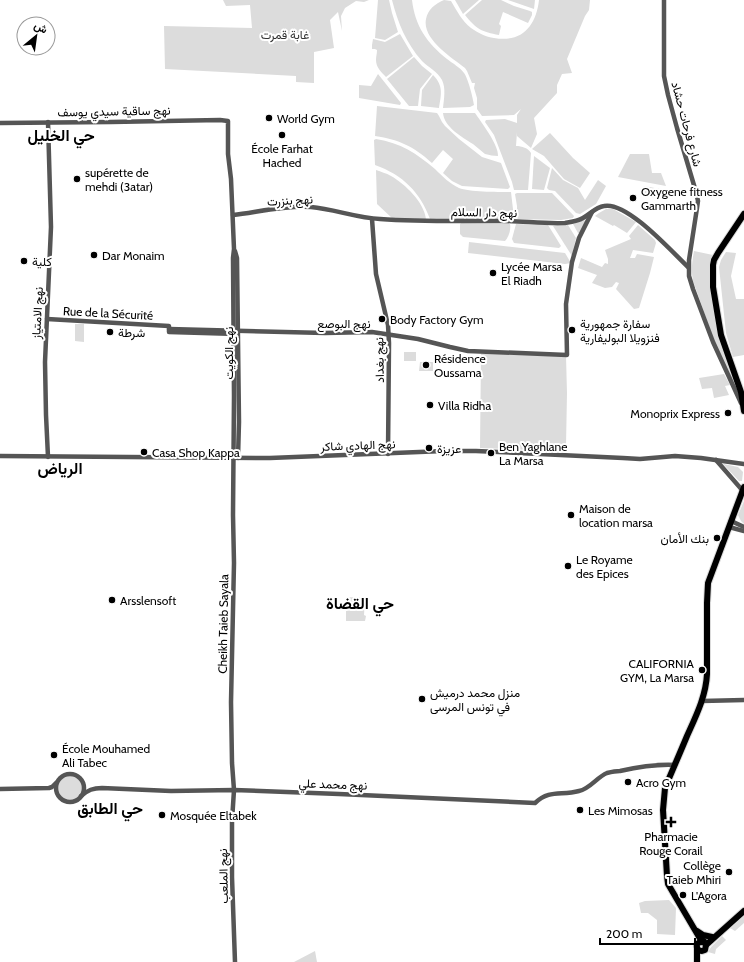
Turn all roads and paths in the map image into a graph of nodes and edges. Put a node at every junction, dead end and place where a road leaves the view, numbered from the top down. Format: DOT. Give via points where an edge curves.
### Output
graph roads {
  1 [pos="664,0"];
  2 [pos="228,121"];
  3 [pos="48,122"];
  4 [pos="0,123"];
  5 [pos="592,212"];
  6 [pos="744,214"];
  7 [pos="232,215"];
  8 [pos="372,219"];
  9 [pos="688,267"];
  10 [pos="47,319"];
  11 [pos="236,332"];
  12 [pos="389,335"];
  13 [pos="736,377"];
  14 [pos="735,388"];
  15 [pos="744,410"];
  16 [pos="388,454"];
  17 [pos="0,456"];
  18 [pos="48,456"];
  19 [pos="236,457"];
  20 [pos="716,460"];
  21 [pos="744,464"];
  22 [pos="743,489"];
  23 [pos="730,524"];
  24 [pos="744,527"];
  25 [pos="744,531"];
  26 [pos="744,700"];
  27 [pos="702,702"];
  28 [pos="675,765"];
  29 [pos="82,781"];
  30 [pos="56,783"];
  31 [pos="42,788"];
  32 [pos="94,788"];
  33 [pos="0,789"];
  34 [pos="234,790"];
  35 [pos="81,796"];
  36 [pos="59,797"];
  37 [pos="744,911"];
  38 [pos="692,923"];
  39 [pos="696,930"];
  40 [pos="714,936"];
  41 [pos="702,945"];
  42 [pos="235,962"];
  43 [pos="697,962"];
  44 [pos="701,962"];
  1 -- 9 [label="street, شارع فرحات حشاد" via="664,76 698,201"];
  2 -- 3 [label="street, نهج ساقية سيدي يوسف"];
  2 -- 7 [label="street, نهج الكويت"];
  3 -- 4 [label="street, نهج ساقية سيدي يوسف"];
  3 -- 10 [label="street, نهج الامتياز" via="51,227"];
  5 -- 8 [label="street, نهج دار السلام" via="582,219 565,223"];
  5 -- 9 [label="street, نهج دار السلام" via="607,205 632,216"];
  5 -- 12 [label="street, نهج البوصع" via="579,238 572,262 566,304 567,355 468,351"];
  6 -- 13 [label="main road" via="713,265 713,288 721,335"];
  7 -- 8 [label="street, نهج بنزرت" via="288,207 310,207"];
  7 -- 11 [label="street, نهج الكويت" via="237,258"];
  8 -- 12 [label="street, نهج بغداد" via="376,274"];
  9 -- 14 [label="street, شارع فرحات حشاد" via="698,305"];
  10 -- 11 [label="street, Rue de la Sécurité"];
  10 -- 18 [label="street, نهج الامتياز" via="45,384"];
  11 -- 12 [label="street, نهج البوصع" via="362,332"];
  11 -- 19 [label="street, نهج الكويت"];
  12 -- 16 [label="street, نهج بغداد"];
  13 -- 14 [label="main road"];
  13 -- 15 [label="main road"];
  14 -- 15 [label="street, شارع فرحات حشاد"];
  16 -- 19 [label="street, نهج الهادي شاكر"];
  16 -- 20 [label="street, نهج الهادي شاكر" via="476,451 623,458 675,456"];
  17 -- 18 [label="street, نهج الهادي شاكر"];
  18 -- 19 [label="street, نهج الهادي شاكر"];
  19 -- 34 [label="street, Cheikh Taieb Sayala" via="231,702"];
  20 -- 21 [label="street, نهج الهادي شاكر"];
  20 -- 22 [label="street"];
  22 -- 23 [label="main road"];
  23 -- 24 [label="street"];
  23 -- 25 [label="street"];
  23 -- 27 [label="main road" via="708,583 707,684"];
  26 -- 27 [label="street"];
  27 -- 28 [label="main road"];
  28 -- 34 [label="street, نهج محمد علي" via="607,773 583,790 551,794 535,803"];
  28 -- 38 [label="main road" via="664,794 667,876 671,891"];
  29 -- 30 [label="street" via="76,775 68,774"];
  29 -- 32 [label="street"];
  29 -- 35 [label="street" via="84,788"];
  30 -- 31 [label="street" via="52,787"];
  30 -- 36 [label="street"];
  31 -- 33 [label="street"];
  31 -- 36 [label="street"];
  32 -- 34 [label="street, نهج محمد علي"];
  32 -- 35 [label="street"];
  34 -- 42 [label="street, نهج الملعب" via="232,877"];
  35 -- 36 [label="street" via="70,802"];
  37 -- 40 [label="main road"];
  38 -- 39 [label="main road"];
  38 -- 41 [label="main road"];
  39 -- 40 [label="main road" via="703,935"];
  39 -- 41 [label="main road"];
  40 -- 41 [label="main road"];
  41 -- 43 [label="main road"];
  41 -- 44 [label="main road"];
}
